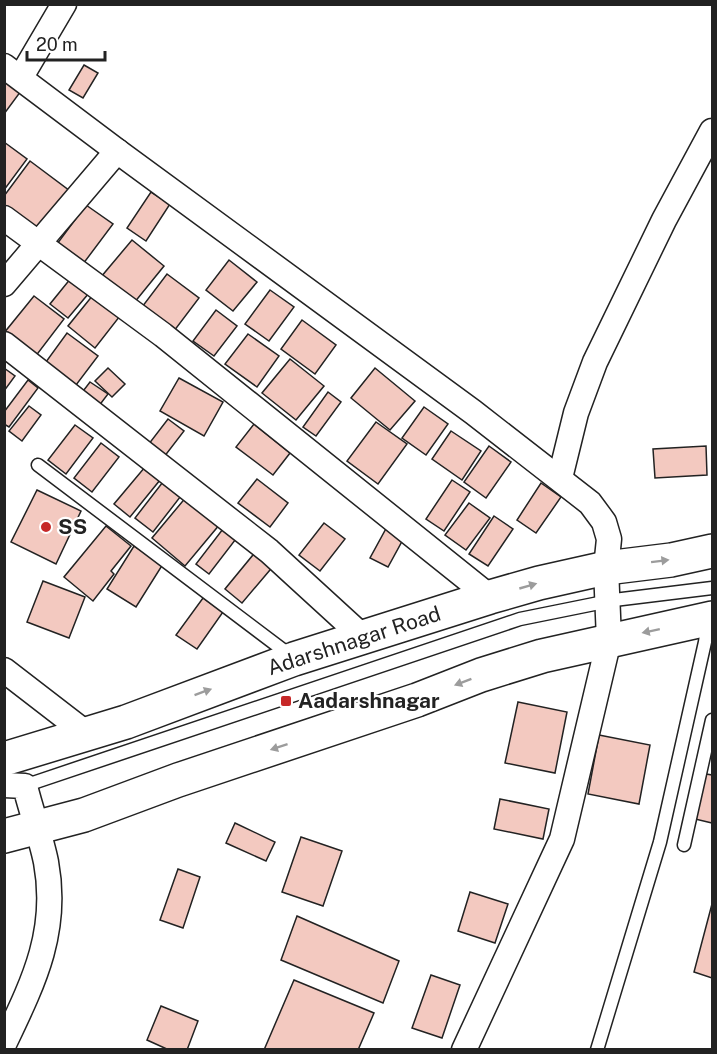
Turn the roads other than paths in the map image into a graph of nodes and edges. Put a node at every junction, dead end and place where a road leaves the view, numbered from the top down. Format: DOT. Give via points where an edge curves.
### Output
graph roads {
  1 [pos="64,4"];
  2 [pos="13,72"];
  3 [pos="712,131"];
  4 [pos="117,151"];
  5 [pos="4,218"];
  6 [pos="38,243"];
  7 [pos="4,284"];
  8 [pos="4,344"];
  9 [pos="38,465"];
  10 [pos="560,478"];
  11 [pos="712,552"];
  12 [pos="606,568"];
  13 [pos="490,597"];
  14 [pos="607,602"];
  15 [pos="710,623"];
  16 [pos="363,637"];
  17 [pos="609,640"];
  18 [pos="294,658"];
  19 [pos="4,670"];
  20 [pos="712,720"];
  21 [pos="87,734"];
  22 [pos="4,759"];
  23 [pos="11,788"];
  24 [pos="36,827"];
  25 [pos="4,836"];
  26 [pos="684,844"];
  27 [pos="4,1044"];
  28 [pos="464,1050"];
  29 [pos="597,1050"];
  1 -- 2 [label="street"];
  2 -- 4 [label="street"];
  3 -- 10 [label="street" via="595,362 576,413"];
  4 -- 6 [label="street"];
  4 -- 10 [label="street"];
  5 -- 6 [label="street"];
  6 -- 7 [label="street"];
  6 -- 13 [label="street" via="163,334"];
  8 -- 16 [label="street" via="269,551"];
  9 -- 18 [label="lane"];
  10 -- 12 [label="street" via="590,503 604,522 609,540"];
  12 -- 11 [label="main road, Adarshnagar Road, one-way"];
  13 -- 12 [label="main road, Adarshnagar Road, one-way"];
  12 -- 14 [label="street"];
  13 -- 16 [label="main road, Adarshnagar Road"];
  14 -- 15 [label="lane"];
  14 -- 17 [label="street"];
  14 -- 23 [label="lane" via="520,619"];
  15 -- 17 [label="main road, one-way"];
  15 -- 29 [label="lane" via="660,842"];
  16 -- 18 [label="main road, Adarshnagar Road"];
  17 -- 24 [label="main road, one-way" via="481,675 84,815"];
  17 -- 28 [label="street" via="562,839"];
  21 -- 18 [label="main road, Adarshnagar Road, one-way"];
  19 -- 21 [label="street"];
  20 -- 26 [label="lane"];
  21 -- 22 [label="main road, Adarshnagar Road"];
  23 -- 24 [label="street"];
  24 -- 25 [label="main road"];
  24 -- 27 [label="street" via="46,862 50,912 36,977"];
}
